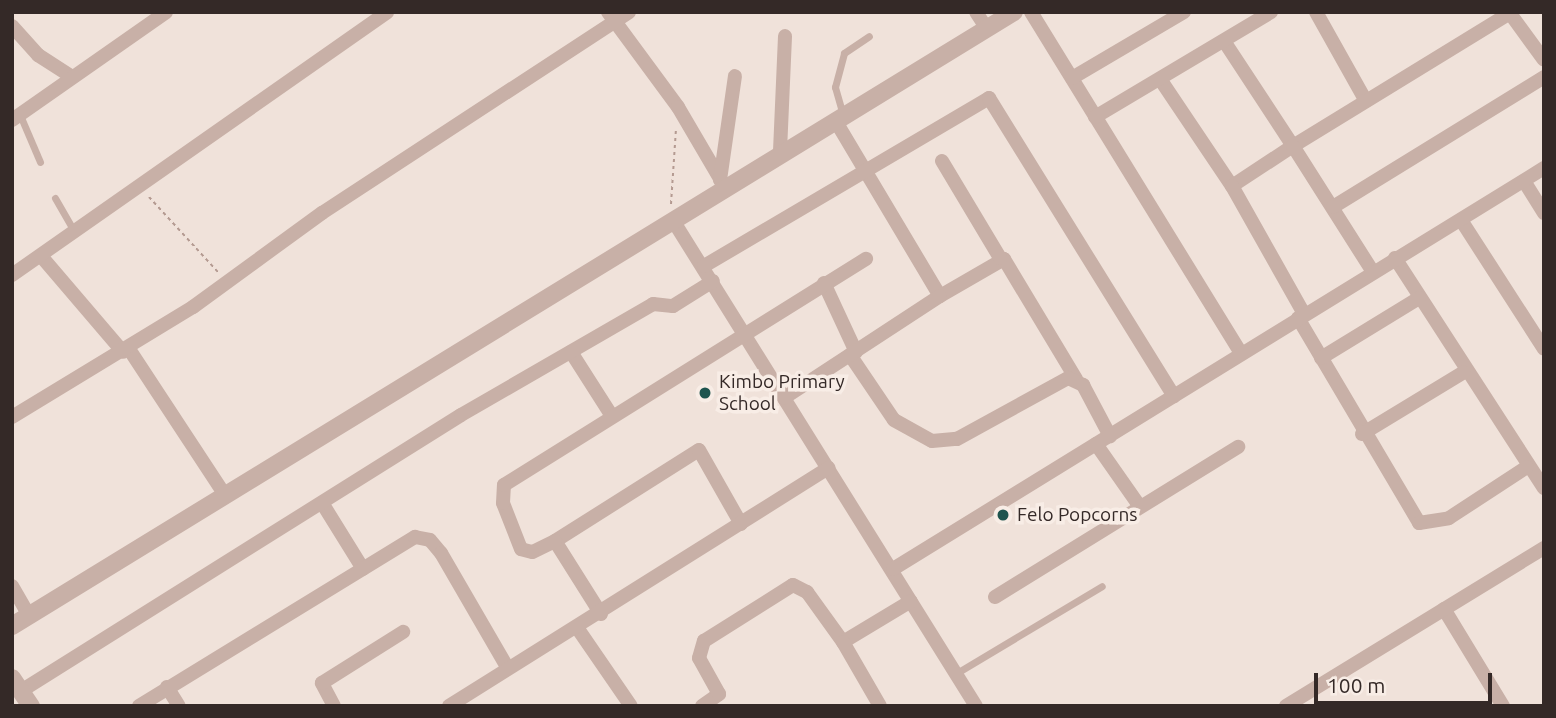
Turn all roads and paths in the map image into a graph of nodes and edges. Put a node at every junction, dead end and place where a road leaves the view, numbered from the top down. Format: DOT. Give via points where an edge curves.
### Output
graph roads {
  1 [pos="166,12"];
  2 [pos="387,12"];
  3 [pos="629,12"];
  4 [pos="976,12"];
  5 [pos="1014,12"];
  6 [pos="1031,12"];
  7 [pos="1184,12"];
  8 [pos="1271,12"];
  9 [pos="1316,12"];
  10 [pos="1510,13"];
  11 [pos="611,17"];
  12 [pos="12,26"];
  13 [pos="987,29"];
  14 [pos="785,36"];
  15 [pos="869,36"];
  16 [pos="1224,41"];
  17 [pos="1544,60"];
  18 [pos="735,76"];
  19 [pos="72,77"];
  20 [pos="1544,77"];
  21 [pos="1072,78"];
  22 [pos="1160,79"];
  23 [pos="1366,101"];
  24 [pos="678,107"];
  25 [pos="16,117"];
  26 [pos="1095,117"];
  27 [pos="839,118"];
  28 [pos="1293,146"];
  29 [pos="780,151"];
  30 [pos="942,161"];
  31 [pos="40,162"];
  32 [pos="1544,169"];
  33 [pos="865,170"];
  34 [pos="1524,181"];
  35 [pos="722,184"];
  36 [pos="139,186"];
  37 [pos="1232,186"];
  38 [pos="55,198"];
  39 [pos="1333,207"];
  40 [pos="1544,213"];
  41 [pos="1461,220"];
  42 [pos="674,222"];
  43 [pos="74,231"];
  44 [pos="41,256"];
  45 [pos="1000,258"];
  46 [pos="1395,258"];
  47 [pos="866,259"];
  48 [pos="704,266"];
  49 [pos="1373,272"];
  50 [pos="12,275"];
  51 [pos="226,280"];
  52 [pos="713,281"];
  53 [pos="824,283"];
  54 [pos="940,296"];
  55 [pos="1419,298"];
  56 [pos="1301,316"];
  57 [pos="743,331"];
  58 [pos="1544,349"];
  59 [pos="126,350"];
  60 [pos="571,352"];
  61 [pos="1241,353"];
  62 [pos="853,354"];
  63 [pos="1321,358"];
  64 [pos="1464,372"];
  65 [pos="1076,379"];
  66 [pos="1174,396"];
  67 [pos="783,398"];
  68 [pos="610,414"];
  69 [pos="12,417"];
  70 [pos="1362,434"];
  71 [pos="1110,436"];
  72 [pos="1096,444"];
  73 [pos="1238,447"];
  74 [pos="1527,467"];
  75 [pos="829,468"];
  76 [pos="1544,488"];
  77 [pos="225,495"];
  78 [pos="1138,504"];
  79 [pos="324,506"];
  80 [pos="741,524"];
  81 [pos="555,541"];
  82 [pos="1544,548"];
  83 [pos="363,569"];
  84 [pos="893,569"];
  85 [pos="12,586"];
  86 [pos="1102,586"];
  87 [pos="995,597"];
  88 [pos="911,601"];
  89 [pos="1444,609"];
  90 [pos="601,614"];
  91 [pos="29,615"];
  92 [pos="12,626"];
  93 [pos="578,629"];
  94 [pos="403,632"];
  95 [pos="843,642"];
  96 [pos="507,667"];
  97 [pos="955,674"];
  98 [pos="167,687"];
  99 [pos="21,692"];
  100 [pos="139,706"];
  101 [pos="179,706"];
  102 [pos="334,706"];
  103 [pos="449,706"];
  104 [pos="631,706"];
  105 [pos="702,706"];
  106 [pos="880,706"];
  107 [pos="976,706"];
  108 [pos="1286,706"];
  109 [pos="1503,706"];
  1 -- 19 [label="street"];
  2 -- 36 [label="street"];
  3 -- 11 [label="street"];
  4 -- 13 [label="street"];
  5 -- 13 [label="street"];
  6 -- 21 [label="street"];
  7 -- 21 [label="street"];
  8 -- 16 [label="street"];
  9 -- 23 [label="street"];
  10 -- 17 [label="street"];
  10 -- 23 [label="street"];
  11 -- 24 [label="street"];
  11 -- 51 [label="street"];
  12 -- 19 [label="street" via="38,55"];
  13 -- 27 [label="street"];
  14 -- 29 [label="street"];
  15 -- 27 [label="lane" via="844,53 835,87"];
  16 -- 22 [label="street"];
  16 -- 28 [label="street"];
  18 -- 35 [label="street"];
  19 -- 25 [label="street"];
  20 -- 39 [label="street"];
  21 -- 26 [label="street"];
  22 -- 26 [label="street"];
  22 -- 37 [label="street"];
  23 -- 28 [label="street"];
  24 -- 35 [label="street"];
  24 -- 42 [label="path"];
  25 -- 31 [label="lane"];
  26 -- 61 [label="street"];
  27 -- 29 [label="street"];
  27 -- 33 [label="street"];
  28 -- 37 [label="street"];
  28 -- 39 [label="street"];
  29 -- 35 [label="street"];
  30 -- 45 [label="street"];
  32 -- 34 [label="street"];
  33 -- 48 [label="street"];
  33 -- 54 [label="street"];
  33 -- 66 [label="street" via="991,99"];
  34 -- 40 [label="street"];
  34 -- 41 [label="street"];
  35 -- 42 [label="street"];
  36 -- 43 [label="street"];
  36 -- 51 [label="path"];
  37 -- 56 [label="street"];
  38 -- 43 [label="lane"];
  39 -- 49 [label="street"];
  41 -- 46 [label="street"];
  41 -- 58 [label="street"];
  42 -- 48 [label="street"];
  42 -- 77 [label="street"];
  43 -- 44 [label="street"];
  44 -- 50 [label="street"];
  44 -- 59 [label="street"];
  45 -- 54 [label="street"];
  45 -- 65 [label="street"];
  46 -- 49 [label="street"];
  46 -- 55 [label="street"];
  47 -- 53 [label="street"];
  48 -- 52 [label="street"];
  49 -- 56 [label="street"];
  51 -- 59 [label="street"];
  52 -- 57 [label="street"];
  52 -- 60 [label="street" via="673,306 653,304"];
  53 -- 57 [label="street"];
  53 -- 62 [label="street"];
  54 -- 62 [label="street"];
  55 -- 63 [label="street"];
  55 -- 64 [label="street"];
  56 -- 61 [label="street"];
  56 -- 63 [label="street"];
  57 -- 67 [label="street"];
  57 -- 68 [label="street"];
  59 -- 69 [label="street"];
  59 -- 77 [label="street"];
  60 -- 68 [label="street"];
  60 -- 79 [label="street"];
  61 -- 66 [label="street"];
  62 -- 65 [label="street" via="894,420 919,437 943,443 1052,383"];
  62 -- 67 [label="street"];
  63 -- 70 [label="street"];
  64 -- 70 [label="street"];
  64 -- 74 [label="street"];
  65 -- 71 [label="street"];
  66 -- 71 [label="street"];
  67 -- 75 [label="street"];
  68 -- 81 [label="street" via="504,485 503,503 521,549 532,552"];
  70 -- 74 [label="street" via="1412,516 1426,525"];
  71 -- 72 [label="street"];
  72 -- 78 [label="street"];
  72 -- 84 [label="street"];
  73 -- 78 [label="street"];
  74 -- 76 [label="street"];
  75 -- 80 [label="street"];
  75 -- 84 [label="street"];
  77 -- 91 [label="street"];
  78 -- 87 [label="street"];
  79 -- 83 [label="street"];
  79 -- 99 [label="street"];
  80 -- 81 [label="street" via="699,450"];
  80 -- 90 [label="street"];
  81 -- 90 [label="street"];
  82 -- 89 [label="street"];
  83 -- 96 [label="street" via="415,537 430,540"];
  83 -- 98 [label="street"];
  84 -- 88 [label="street"];
  85 -- 91 [label="street"];
  86 -- 97 [label="lane"];
  88 -- 95 [label="street"];
  88 -- 97 [label="street"];
  89 -- 108 [label="street"];
  89 -- 109 [label="street"];
  90 -- 93 [label="street"];
  91 -- 92 [label="street"];
  93 -- 96 [label="street"];
  93 -- 104 [label="street"];
  94 -- 102 [label="street" via="322,683"];
  95 -- 105 [label="street" via="807,592 787,586 699,648 719,694"];
  95 -- 106 [label="street"];
  96 -- 103 [label="street"];
  97 -- 107 [label="street"];
  98 -- 100 [label="street"];
  98 -- 101 [label="street"];
}
